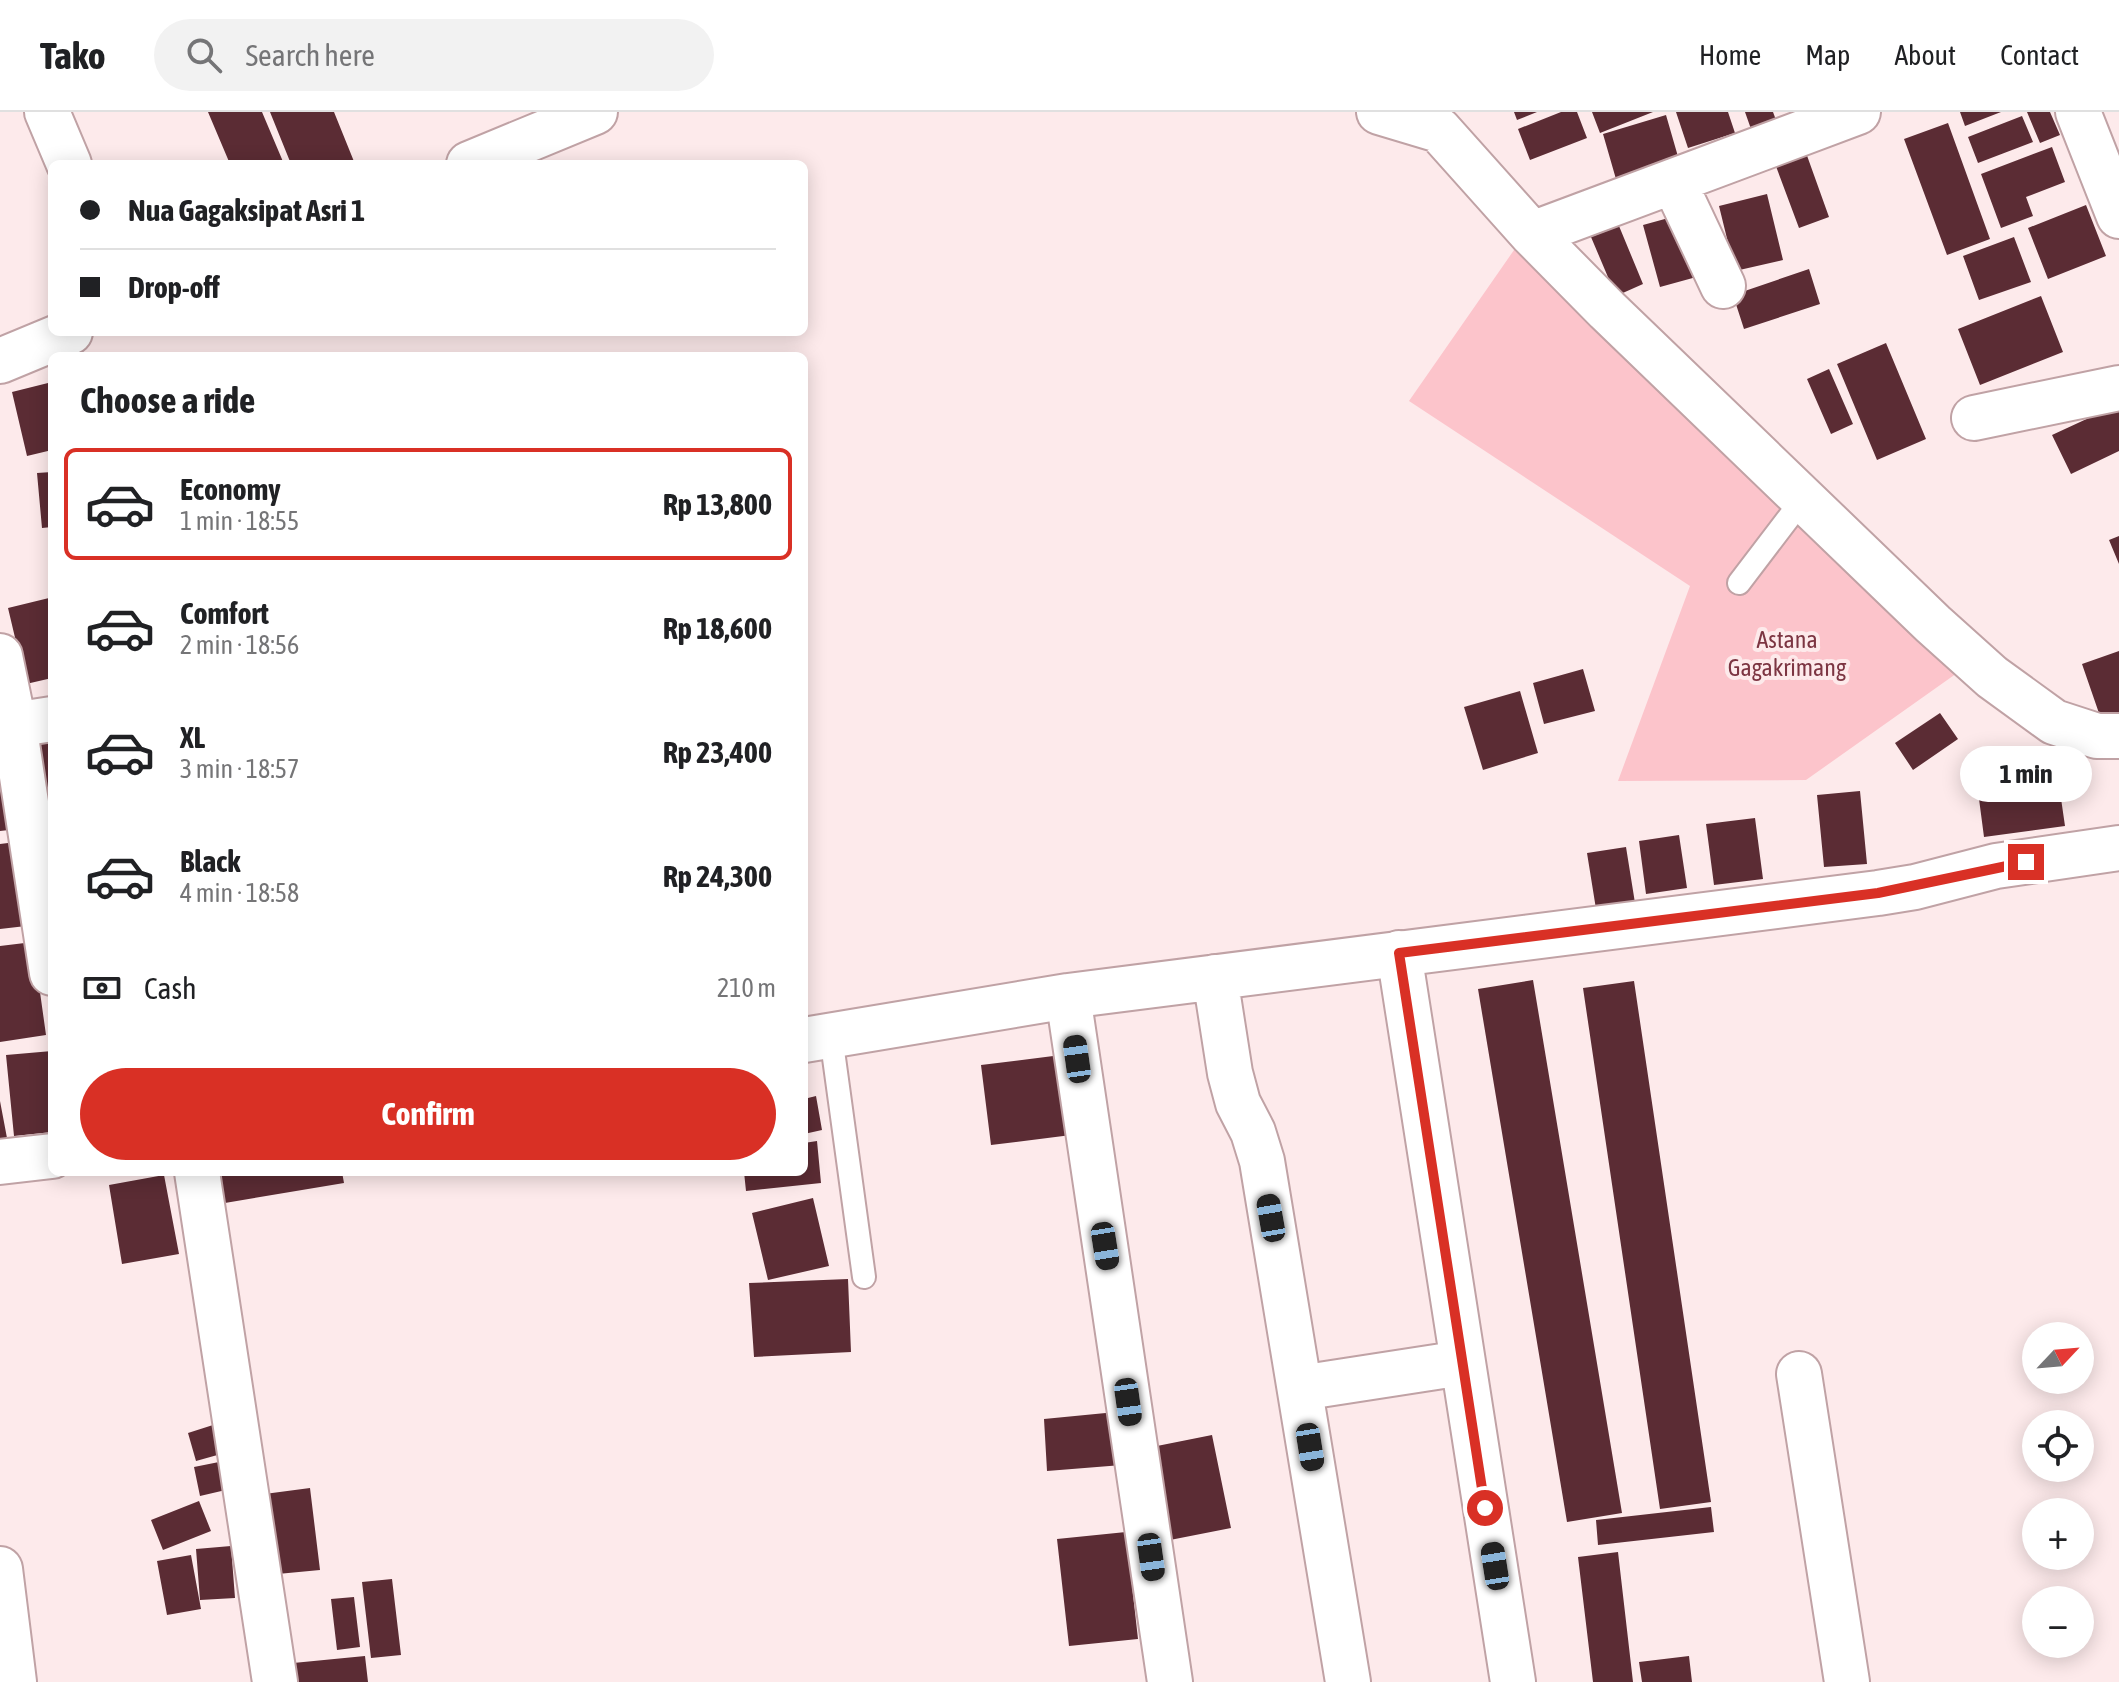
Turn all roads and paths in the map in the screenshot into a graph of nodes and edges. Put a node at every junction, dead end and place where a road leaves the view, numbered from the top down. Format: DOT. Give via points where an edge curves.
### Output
graph roads {
  1 [pos="47,112"];
  2 [pos="595,112"];
  3 [pos="1379,112"];
  4 [pos="1858,112"];
  5 [pos="2078,112"];
  6 [pos="1434,121"];
  7 [pos="67,160"];
  8 [pos="479,160"];
  9 [pos="1674,182"];
  10 [pos="2119,216"];
  11 [pos="1532,234"];
  12 [pos="1723,286"];
  13 [pos="59,336"];
  14 [pos="0,361"];
  15 [pos="2119,388"];
  16 [pos="1974,418"];
  17 [pos="1803,499"];
  18 [pos="1739,583"];
  19 [pos="0,656"];
  20 [pos="22,723"];
  21 [pos="2119,736"];
  22 [pos="2119,848"];
  23 [pos="48,940"];
  24 [pos="1399,953"];
  25 [pos="1215,977"];
  26 [pos="1068,996"];
  27 [pos="818,1038"];
  28 [pos="48,1156"];
  29 [pos="0,1162"];
  30 [pos="198,1176"];
  31 [pos="864,1277"];
  32 [pos="1462,1363"];
  33 [pos="1799,1374"];
  34 [pos="1300,1388"];
  35 [pos="0,1569"];
  36 [pos="14,1682"];
  37 [pos="275,1682"];
  38 [pos="1170,1682"];
  39 [pos="1348,1682"];
  40 [pos="1513,1682"];
  41 [pos="1847,1682"];
  1 -- 7 [label="street"];
  2 -- 8 [label="street"];
  3 -- 6 [label="street"];
  4 -- 9 [label="street"];
  5 -- 10 [label="street"];
  6 -- 11 [label="street"];
  9 -- 11 [label="street"];
  9 -- 12 [label="street"];
  11 -- 17 [label="street"];
  13 -- 14 [label="street"];
  15 -- 16 [label="street"];
  17 -- 18 [label="lane"];
  17 -- 21 [label="street" via="1992,677 2054,722 2097,736"];
  19 -- 20 [label="street"];
  20 -- 23 [label="street"];
  22 -- 24 [label="street" via="1996,866 1878,893"];
  24 -- 25 [label="street"];
  24 -- 32 [label="street"];
  25 -- 26 [label="street"];
  25 -- 34 [label="street" via="1230,1073 1262,1161"];
  26 -- 27 [label="street"];
  26 -- 38 [label="street"];
  27 -- 31 [label="lane"];
  28 -- 29 [label="street"];
  30 -- 37 [label="street"];
  32 -- 34 [label="street"];
  32 -- 40 [label="street"];
  33 -- 41 [label="street"];
  34 -- 39 [label="street"];
  35 -- 36 [label="street"];
}
